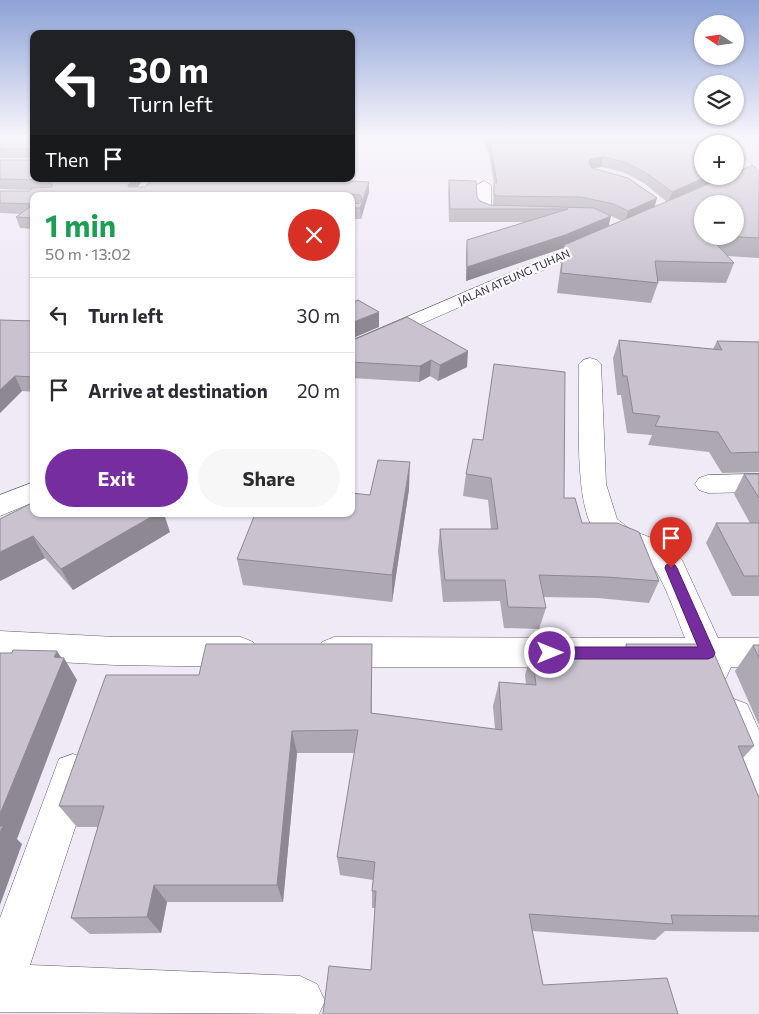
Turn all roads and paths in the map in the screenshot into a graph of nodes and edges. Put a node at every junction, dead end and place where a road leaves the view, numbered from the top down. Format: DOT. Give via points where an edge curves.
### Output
graph roads {
  1 [pos="484,185"];
  2 [pos="524,213"];
  3 [pos="614,233"];
  4 [pos="355,346"];
  5 [pos="590,364"];
  6 [pos="708,484"];
  7 [pos="759,484"];
  8 [pos="30,493"];
  9 [pos="0,506"];
  10 [pos="0,645"];
  11 [pos="115,651"];
  12 [pos="708,653"];
  13 [pos="759,653"];
  14 [pos="102,688"];
  15 [pos="83,744"];
  16 [pos="759,775"];
  17 [pos="0,984"];
  18 [pos="0,988"];
  19 [pos="300,1001"];
  1 -- 2 [label="street" via="484,209 494,213"];
  3 -- 4 [label="street, JALAN ATEUNG TUHAN"];
  5 -- 12 [label="street" via="593,484 604,524 621,537 657,552 665,559"];
  6 -- 7 [label="street"];
  8 -- 9 [label="street"];
  10 -- 11 [label="street"];
  11 -- 12 [label="street"];
  11 -- 14 [label="street"];
  12 -- 13 [label="street"];
  12 -- 16 [label="street"];
  15 -- 17 [label="street"];
  18 -- 19 [label="street"];
}
